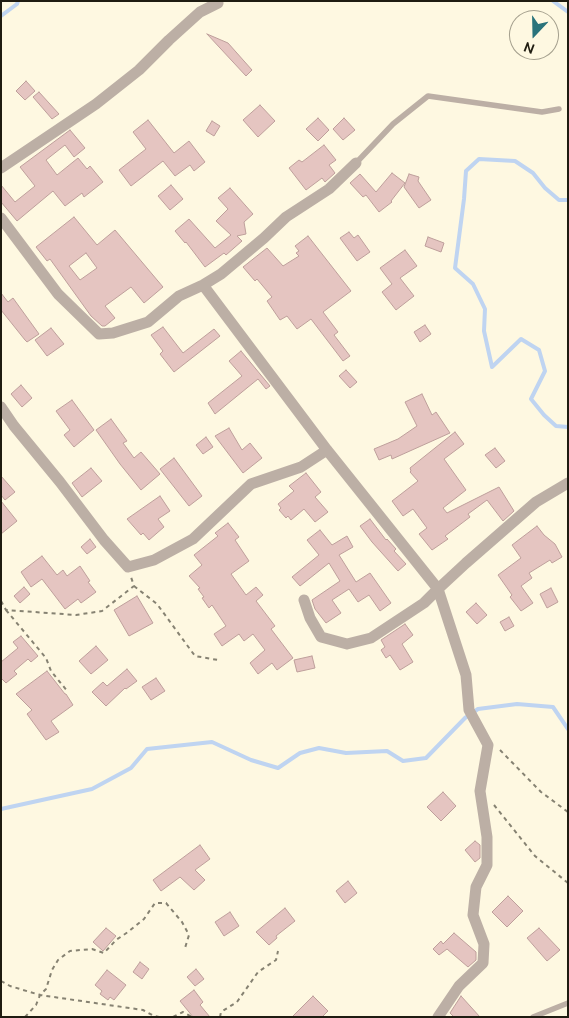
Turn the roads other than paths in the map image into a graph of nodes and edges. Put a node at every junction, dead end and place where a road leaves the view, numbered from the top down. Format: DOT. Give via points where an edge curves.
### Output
graph roads {
  1 [pos="219,2"];
  2 [pos="558,109"];
  3 [pos="356,163"];
  4 [pos="1,168"];
  5 [pos="1,218"];
  6 [pos="203,285"];
  7 [pos="1,407"];
  8 [pos="327,450"];
  9 [pos="568,482"];
  10 [pos="438,589"];
  11 [pos="304,600"];
  12 [pos="568,1003"];
  13 [pos="438,1017"];
  14 [pos="533,1017"];
  1 -- 4 [label="street" via="200,12 139,70 96,104"];
  2 -- 3 [label="lane" via="542,112 428,96 393,124"];
  3 -- 6 [label="street" via="329,189 286,217 221,274"];
  5 -- 6 [label="street" via="58,294 99,334 148,322 179,296"];
  6 -- 8 [label="street"];
  7 -- 8 [label="street" via="128,567 154,560 193,540 251,484 301,467"];
  8 -- 10 [label="street"];
  9 -- 10 [label="street" via="536,502"];
  10 -- 11 [label="street" via="424,603 371,638 347,644 321,638"];
  10 -- 13 [label="street" via="466,675 470,710 488,745 480,792 487,837 487,865 476,887 473,915 484,944 483,963 459,986"];
  12 -- 14 [label="lane"];
}
